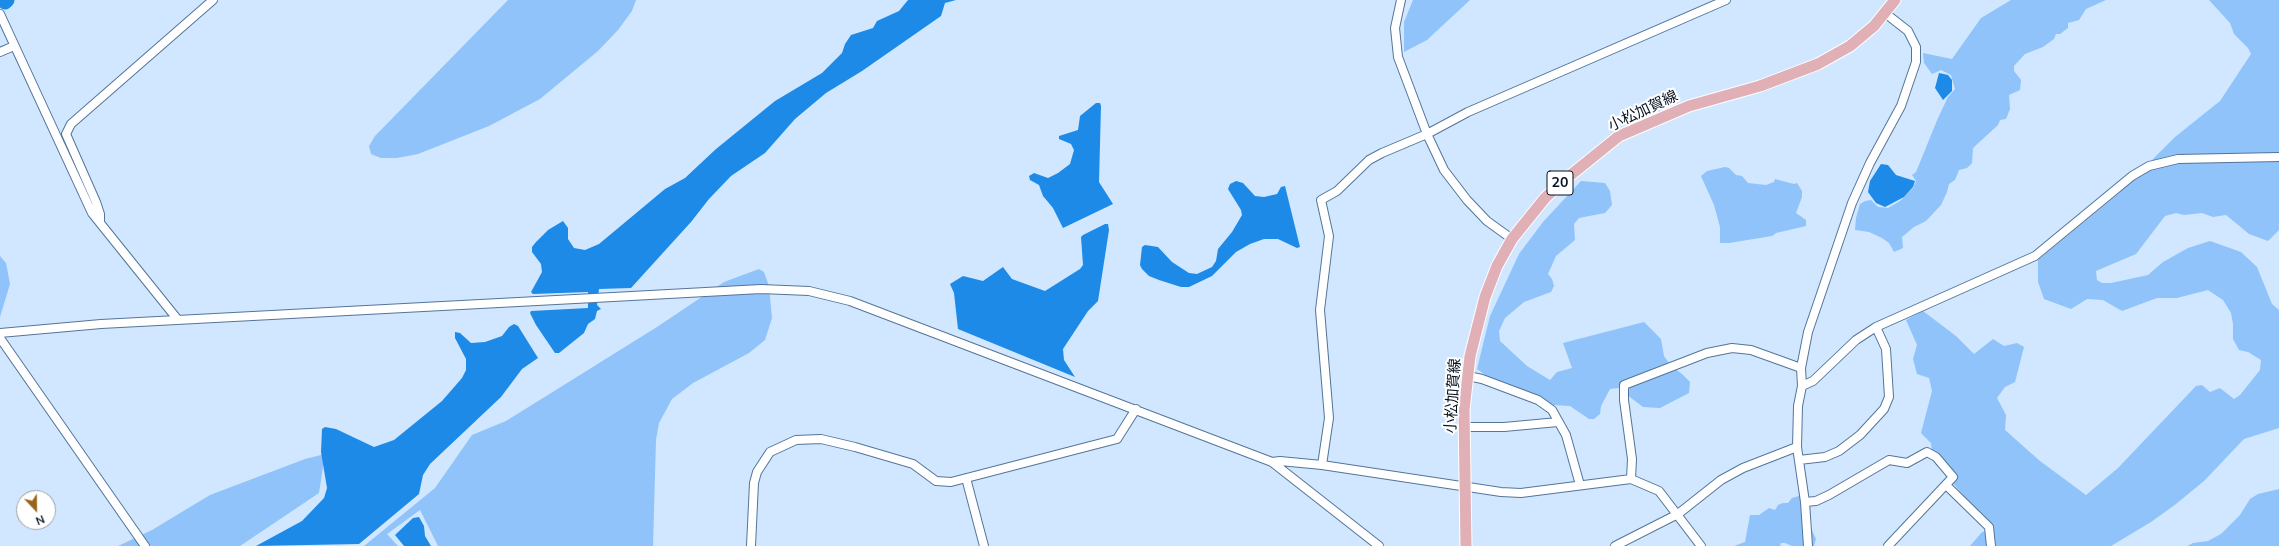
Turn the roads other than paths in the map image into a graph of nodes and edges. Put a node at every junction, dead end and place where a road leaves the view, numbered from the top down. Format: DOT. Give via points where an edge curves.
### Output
graph roads {
  1 [pos="212,0"];
  2 [pos="1401,0"];
  3 [pos="1726,0"];
  4 [pos="1895,0"];
  5 [pos="1885,13"];
  6 [pos="0,14"];
  7 [pos="14,46"];
  8 [pos="0,52"];
  9 [pos="1427,134"];
  10 [pos="2279,157"];
  11 [pos="100,222"];
  12 [pos="1512,240"];
  13 [pos="178,320"];
  14 [pos="1876,327"];
  15 [pos="0,333"];
  16 [pos="0,338"];
  17 [pos="1801,368"];
  18 [pos="1468,376"];
  19 [pos="1802,386"];
  20 [pos="1136,409"];
  21 [pos="1558,422"];
  22 [pos="1464,427"];
  23 [pos="1797,447"];
  24 [pos="1799,460"];
  25 [pos="1272,462"];
  26 [pos="1322,465"];
  27 [pos="966,478"];
  28 [pos="1631,480"];
  29 [pos="1580,485"];
  30 [pos="1946,485"];
  31 [pos="1465,488"];
  32 [pos="1806,502"];
  33 [pos="1678,514"];
  34 [pos="145,546"];
  35 [pos="751,546"];
  36 [pos="984,546"];
  37 [pos="1379,546"];
  38 [pos="1466,546"];
  39 [pos="1615,546"];
  40 [pos="1701,546"];
  41 [pos="1808,546"];
  42 [pos="1888,546"];
  43 [pos="1991,546"];
  1 -- 11 [label="street" via="71,124 66,134 96,202"];
  2 -- 9 [label="street" via="1395,28 1396,49"];
  3 -- 9 [label="street" via="1468,112"];
  4 -- 5 [label="main road, 小松加賀線 / 20"];
  5 -- 12 [label="main road, 小松加賀線 / 20" via="1850,46 1818,64 1760,86 1689,106 1619,136 1588,158 1550,192"];
  5 -- 17 [label="street" via="1908,31 1916,47 1915,67 1901,106 1852,203 1809,328"];
  6 -- 7 [label="street"];
  7 -- 8 [label="street"];
  7 -- 11 [label="street" via="92,213"];
  9 -- 12 [label="street" via="1444,170 1467,200 1487,221"];
  9 -- 26 [label="street" via="1369,160 1337,191 1321,200 1329,236 1320,310 1329,418"];
  10 -- 14 [label="street" via="2178,159 2149,166 2132,176 2035,256"];
  11 -- 13 [label="street"];
  12 -- 18 [label="main road, 小松加賀線 / 20" via="1497,266 1485,297 1470,356"];
  13 -- 15 [label="street" via="27,329"];
  13 -- 20 [label="street" via="761,290 809,291 832,295"];
  14 -- 19 [label="street" via="1856,340 1813,381"];
  14 -- 24 [label="street" via="1886,349 1889,398 1884,409 1860,435 1839,452 1825,457"];
  16 -- 34 [label="street"];
  17 -- 19 [label="street"];
  17 -- 28 [label="street" via="1751,350 1732,348 1707,353 1624,385 1632,459"];
  18 -- 21 [label="street" via="1538,400 1552,410"];
  18 -- 22 [label="main road, 小松加賀線 / 20"];
  19 -- 23 [label="street" via="1798,406"];
  20 -- 25 [label="street"];
  20 -- 27 [label="street" via="1117,439"];
  21 -- 22 [label="street" via="1504,427"];
  21 -- 29 [label="street" via="1567,439"];
  22 -- 31 [label="main road, 小松加賀線 / 20"];
  23 -- 24 [label="street"];
  23 -- 33 [label="street" via="1743,468 1721,480"];
  24 -- 32 [label="street"];
  25 -- 26 [label="street"];
  25 -- 37 [label="street"];
  26 -- 31 [label="street"];
  27 -- 35 [label="street" via="936,481 917,466 896,458 828,440 796,440 770,452 758,472 754,483"];
  27 -- 36 [label="street"];
  28 -- 29 [label="street"];
  28 -- 33 [label="street" via="1659,491"];
  29 -- 31 [label="street" via="1521,493"];
  30 -- 32 [label="street" via="1953,477 1936,457 1927,452 1907,463 1889,460 1829,495"];
  30 -- 42 [label="street"];
  30 -- 43 [label="street" via="1989,527"];
  31 -- 38 [label="main road, 小松加賀線 / 20"];
  32 -- 41 [label="street"];
  33 -- 39 [label="street"];
  33 -- 40 [label="street"];
}
